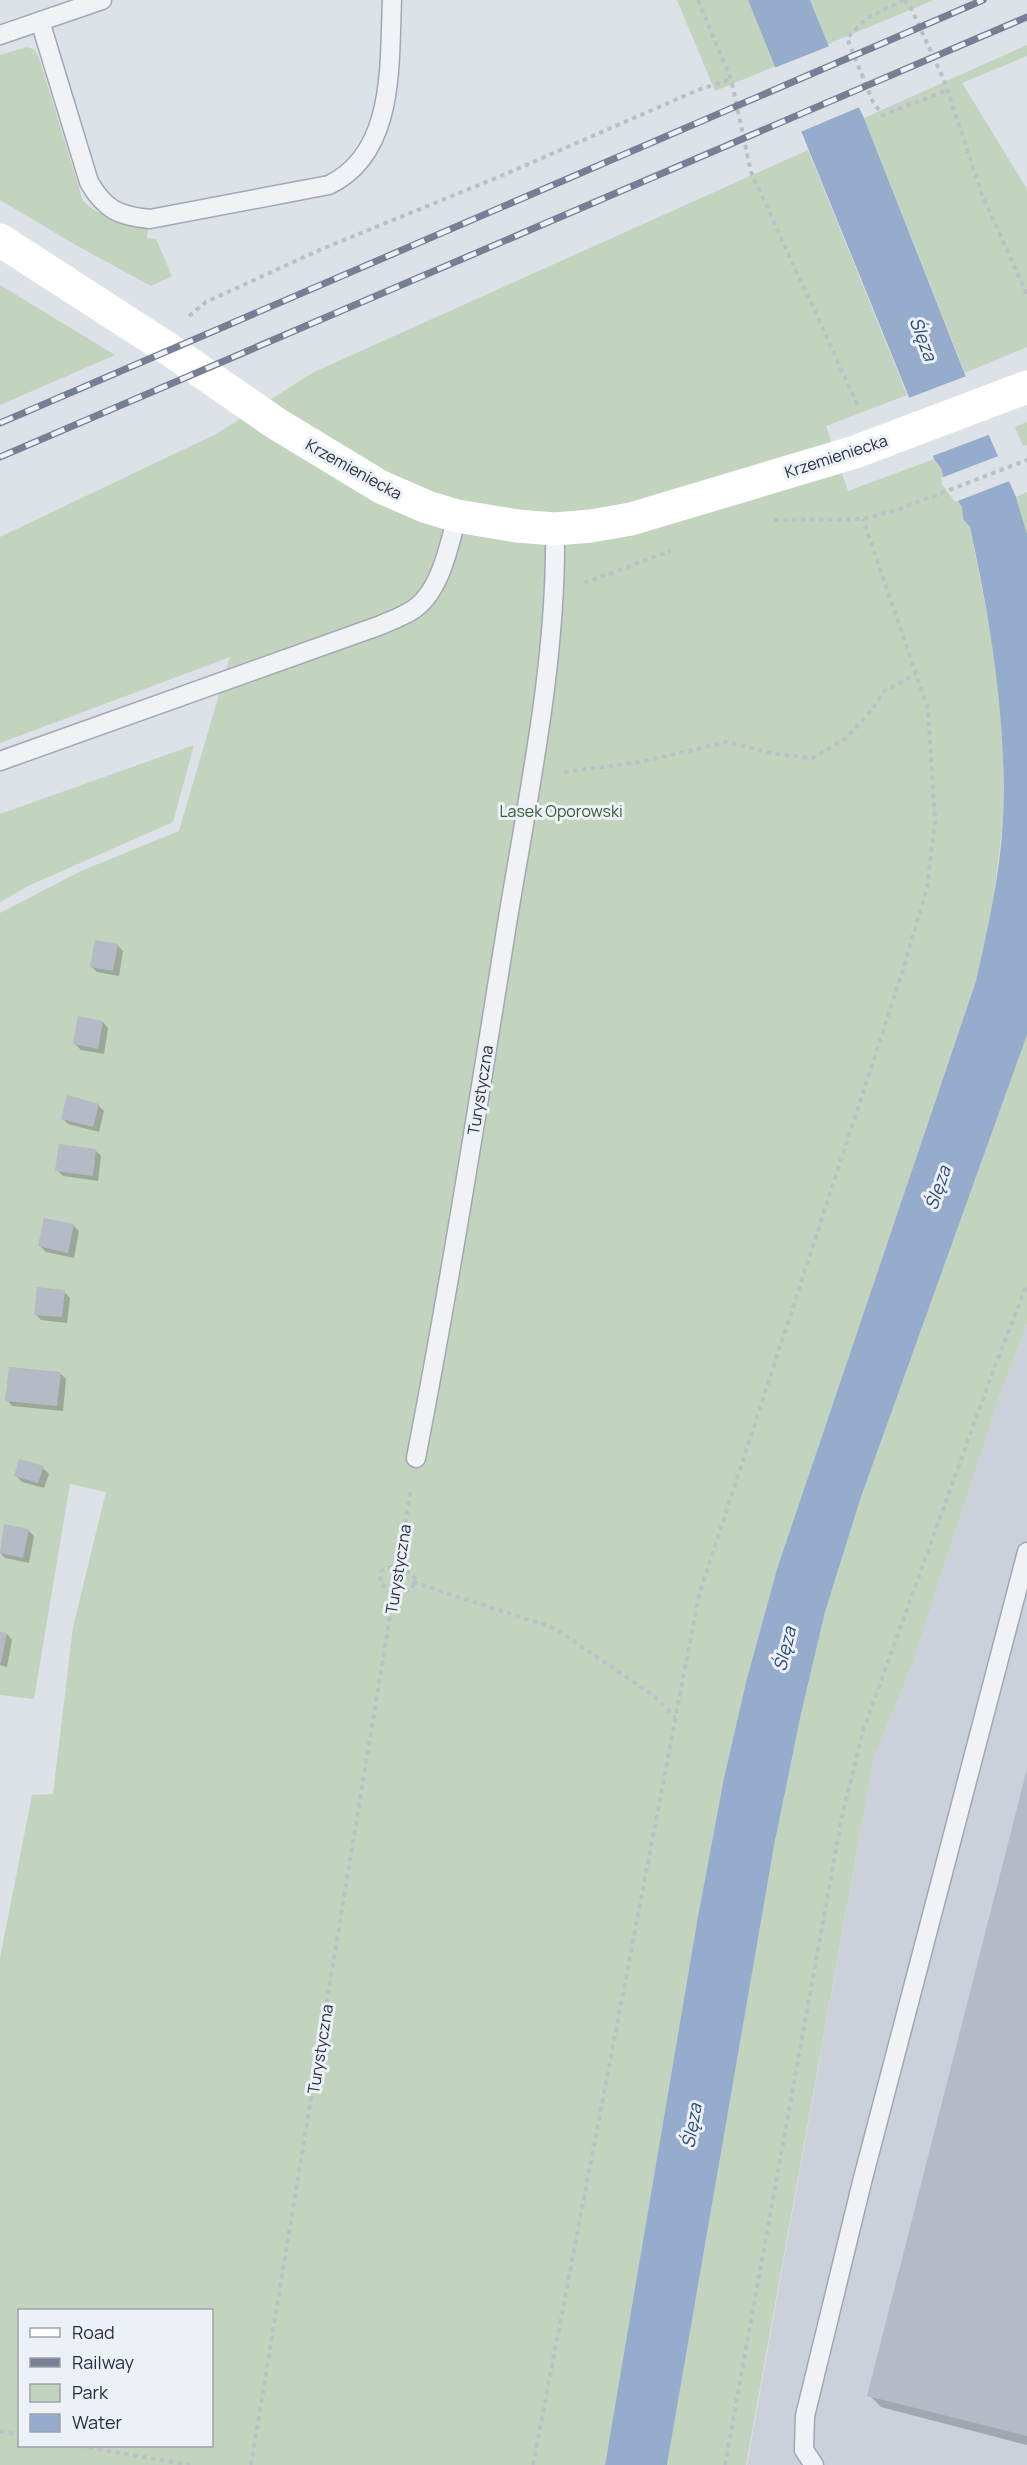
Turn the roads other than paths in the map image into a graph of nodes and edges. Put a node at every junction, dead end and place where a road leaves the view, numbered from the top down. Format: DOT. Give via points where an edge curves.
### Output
graph roads {
  1 [pos="102,0"];
  2 [pos="392,0"];
  3 [pos="40,21"];
  4 [pos="0,35"];
  5 [pos="0,240"];
  6 [pos="1015,391"];
  7 [pos="457,516"];
  8 [pos="555,529"];
  9 [pos="0,761"];
  10 [pos="416,1458"];
  11 [pos="1027,1552"];
  12 [pos="814,2465"];
  1 -- 3 [label="lane"];
  2 -- 3 [label="lane" via="390,57 379,128 369,150 342,179 329,185 150,219 127,217 110,208 89,182"];
  3 -- 4 [label="lane"];
  5 -- 7 [label="street, Krzemieniecka" via="276,424 381,487"];
  6 -- 8 [label="street, Krzemieniecka" via="855,452 632,519"];
  7 -- 8 [label="street, Krzemieniecka"];
  7 -- 9 [label="lane" via="429,593 412,610 381,626"];
  8 -- 10 [label="lane, Turystyczna" via="555,590 529,788 449,1287"];
  11 -- 12 [label="lane" via="805,2415 804,2450"];
}
